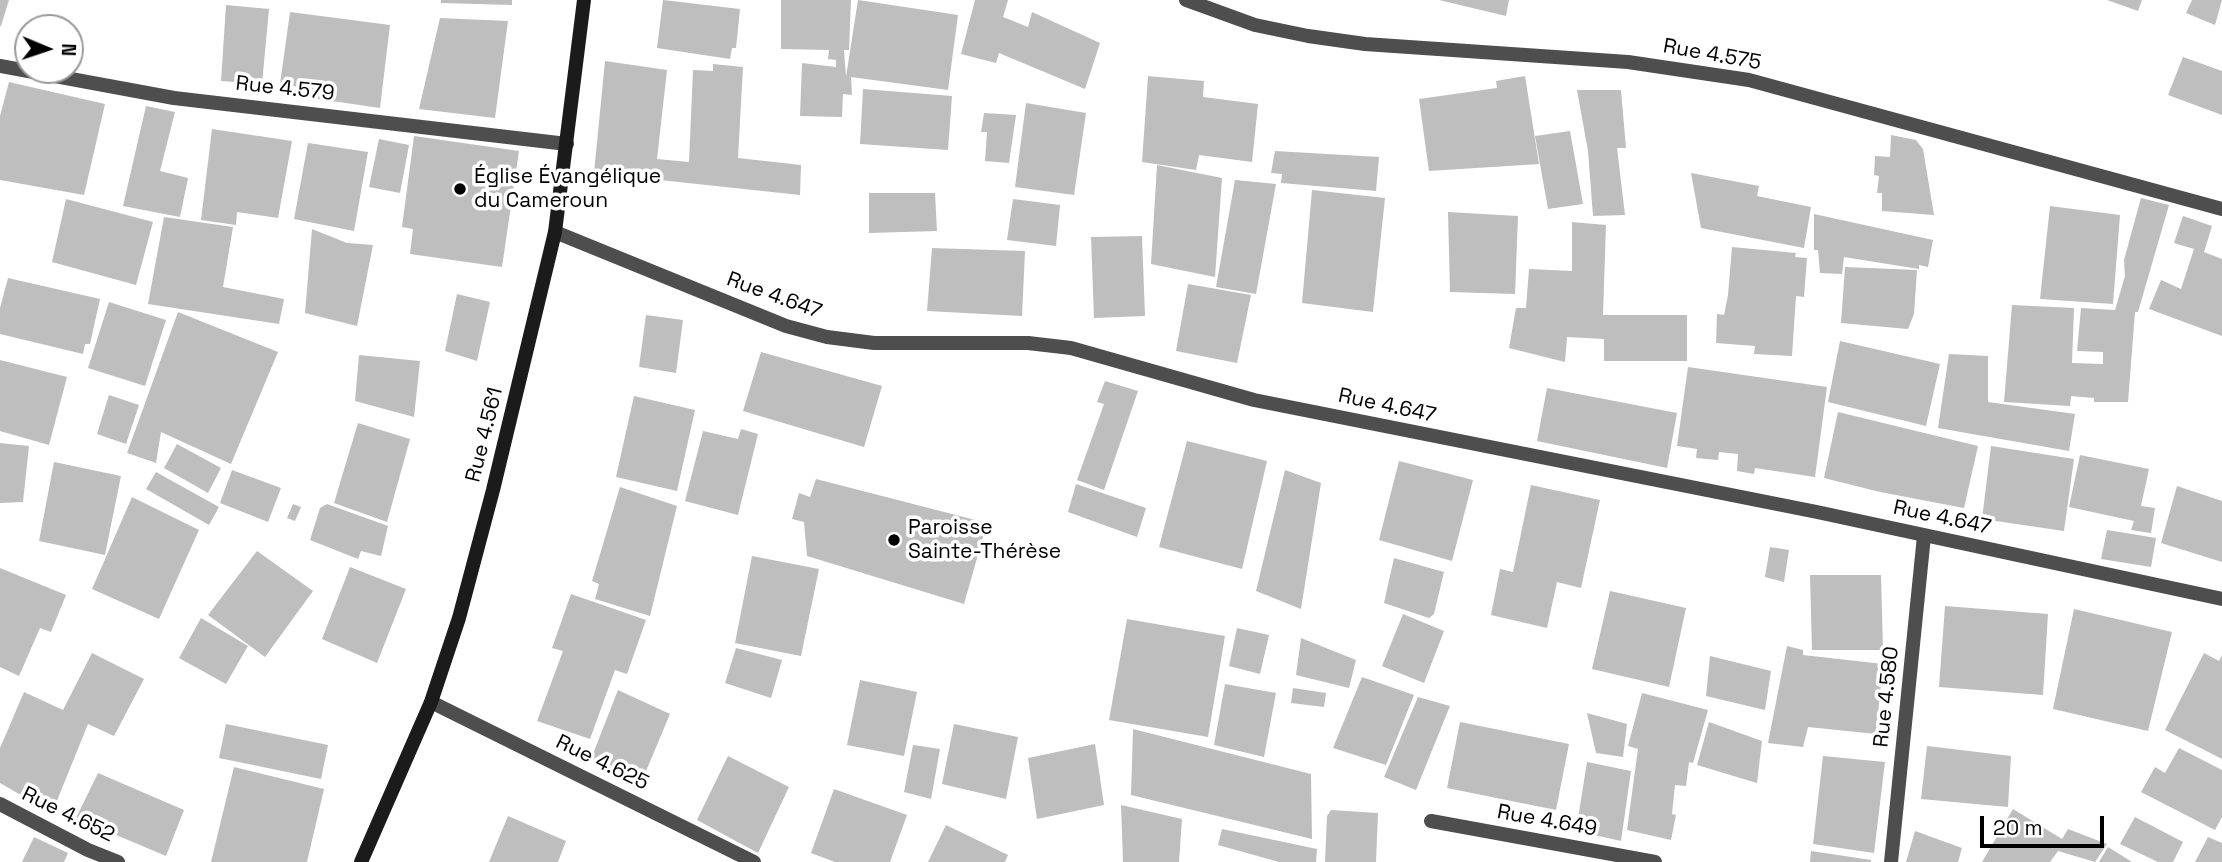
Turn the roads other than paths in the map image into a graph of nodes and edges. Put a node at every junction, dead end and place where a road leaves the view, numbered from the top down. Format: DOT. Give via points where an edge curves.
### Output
graph roads {
  1 [pos="584,0"];
  2 [pos="1186,0"];
  3 [pos="0,66"];
  4 [pos="567,144"];
  5 [pos="2222,209"];
  6 [pos="555,232"];
  7 [pos="1924,536"];
  8 [pos="2222,599"];
  9 [pos="431,702"];
  10 [pos="0,804"];
  11 [pos="1431,821"];
  12 [pos="118,862"];
  13 [pos="361,862"];
  14 [pos="754,862"];
  15 [pos="1656,862"];
  16 [pos="1891,862"];
  1 -- 4 [label="main road, Rue 4.561"];
  2 -- 5 [label="street, Rue 4.575" via="1255,25 1308,36 1628,62 1749,80"];
  3 -- 4 [label="street, Rue 4.579" via="174,99"];
  4 -- 6 [label="main road, Rue 4.561"];
  6 -- 7 [label="street, Rue 4.647" via="786,326 827,337 874,343 1028,343 1071,348 1254,400"];
  6 -- 9 [label="main road, Rue 4.561" via="459,618"];
  7 -- 8 [label="street, Rue 4.647"];
  7 -- 16 [label="street, Rue 4.580"];
  9 -- 13 [label="main road, Rue 4.561"];
  9 -- 14 [label="street, Rue 4.625"];
  10 -- 12 [label="street, Rue 4.652"];
  11 -- 15 [label="street, Rue 4.649"];
}
